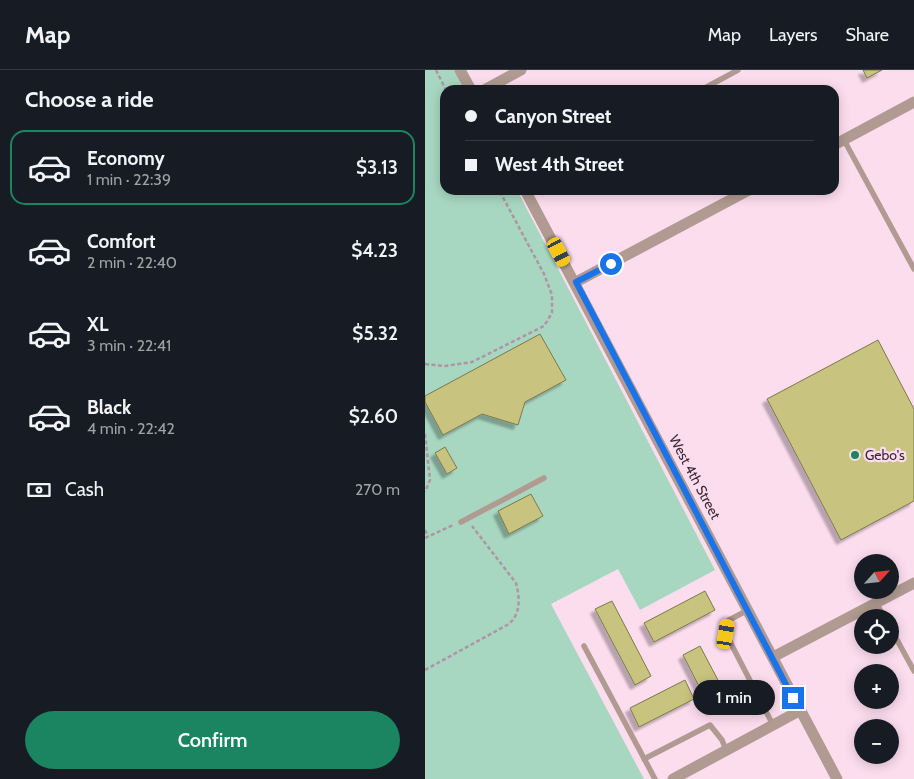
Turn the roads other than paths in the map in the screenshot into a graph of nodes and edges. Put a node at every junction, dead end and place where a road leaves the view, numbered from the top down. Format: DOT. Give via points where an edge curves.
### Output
graph roads {
  1 [pos="460,70"];
  2 [pos="521,70"];
  3 [pos="738,70"];
  4 [pos="468,85"];
  5 [pos="493,85"];
  6 [pos="710,85"];
  7 [pos="914,102"];
  8 [pos="839,142"];
  9 [pos="528,195"];
  10 [pos="740,195"];
  11 [pos="914,269"];
  12 [pos="576,282"];
  13 [pos="544,478"];
  14 [pos="461,522"];
  15 [pos="914,583"];
  16 [pos="877,602"];
  17 [pos="880,609"];
  18 [pos="748,610"];
  19 [pos="899,644"];
  20 [pos="584,646"];
  21 [pos="773,657"];
  22 [pos="914,671"];
  23 [pos="799,711"];
  24 [pos="773,725"];
  25 [pos="726,750"];
  26 [pos="644,759"];
  27 [pos="655,779"];
  28 [pos="673,779"];
  29 [pos="837,779"];
  1 -- 4 [label="street"];
  2 -- 5 [label="street"];
  3 -- 6 [label="lane"];
  7 -- 8 [label="street"];
  8 -- 11 [label="lane"];
  9 -- 12 [label="street, West 4th Street"];
  10 -- 12 [label="street"];
  12 -- 18 [label="street, West 4th Street"];
  13 -- 14 [label="lane"];
  15 -- 16 [label="street"];
  16 -- 17 [label="lane"];
  16 -- 21 [label="street"];
  18 -- 21 [label="street, West 4th Street"];
  18 -- 24 [label="lane" via="729,620 726,634"];
  19 -- 22 [label="lane"];
  20 -- 26 [label="lane"];
  21 -- 23 [label="street, West 4th Street"];
  23 -- 24 [label="street"];
  23 -- 29 [label="street, West 4th Street"];
  24 -- 25 [label="street"];
  25 -- 26 [label="lane" via="710,725"];
  25 -- 28 [label="street"];
  26 -- 27 [label="lane"];
}
